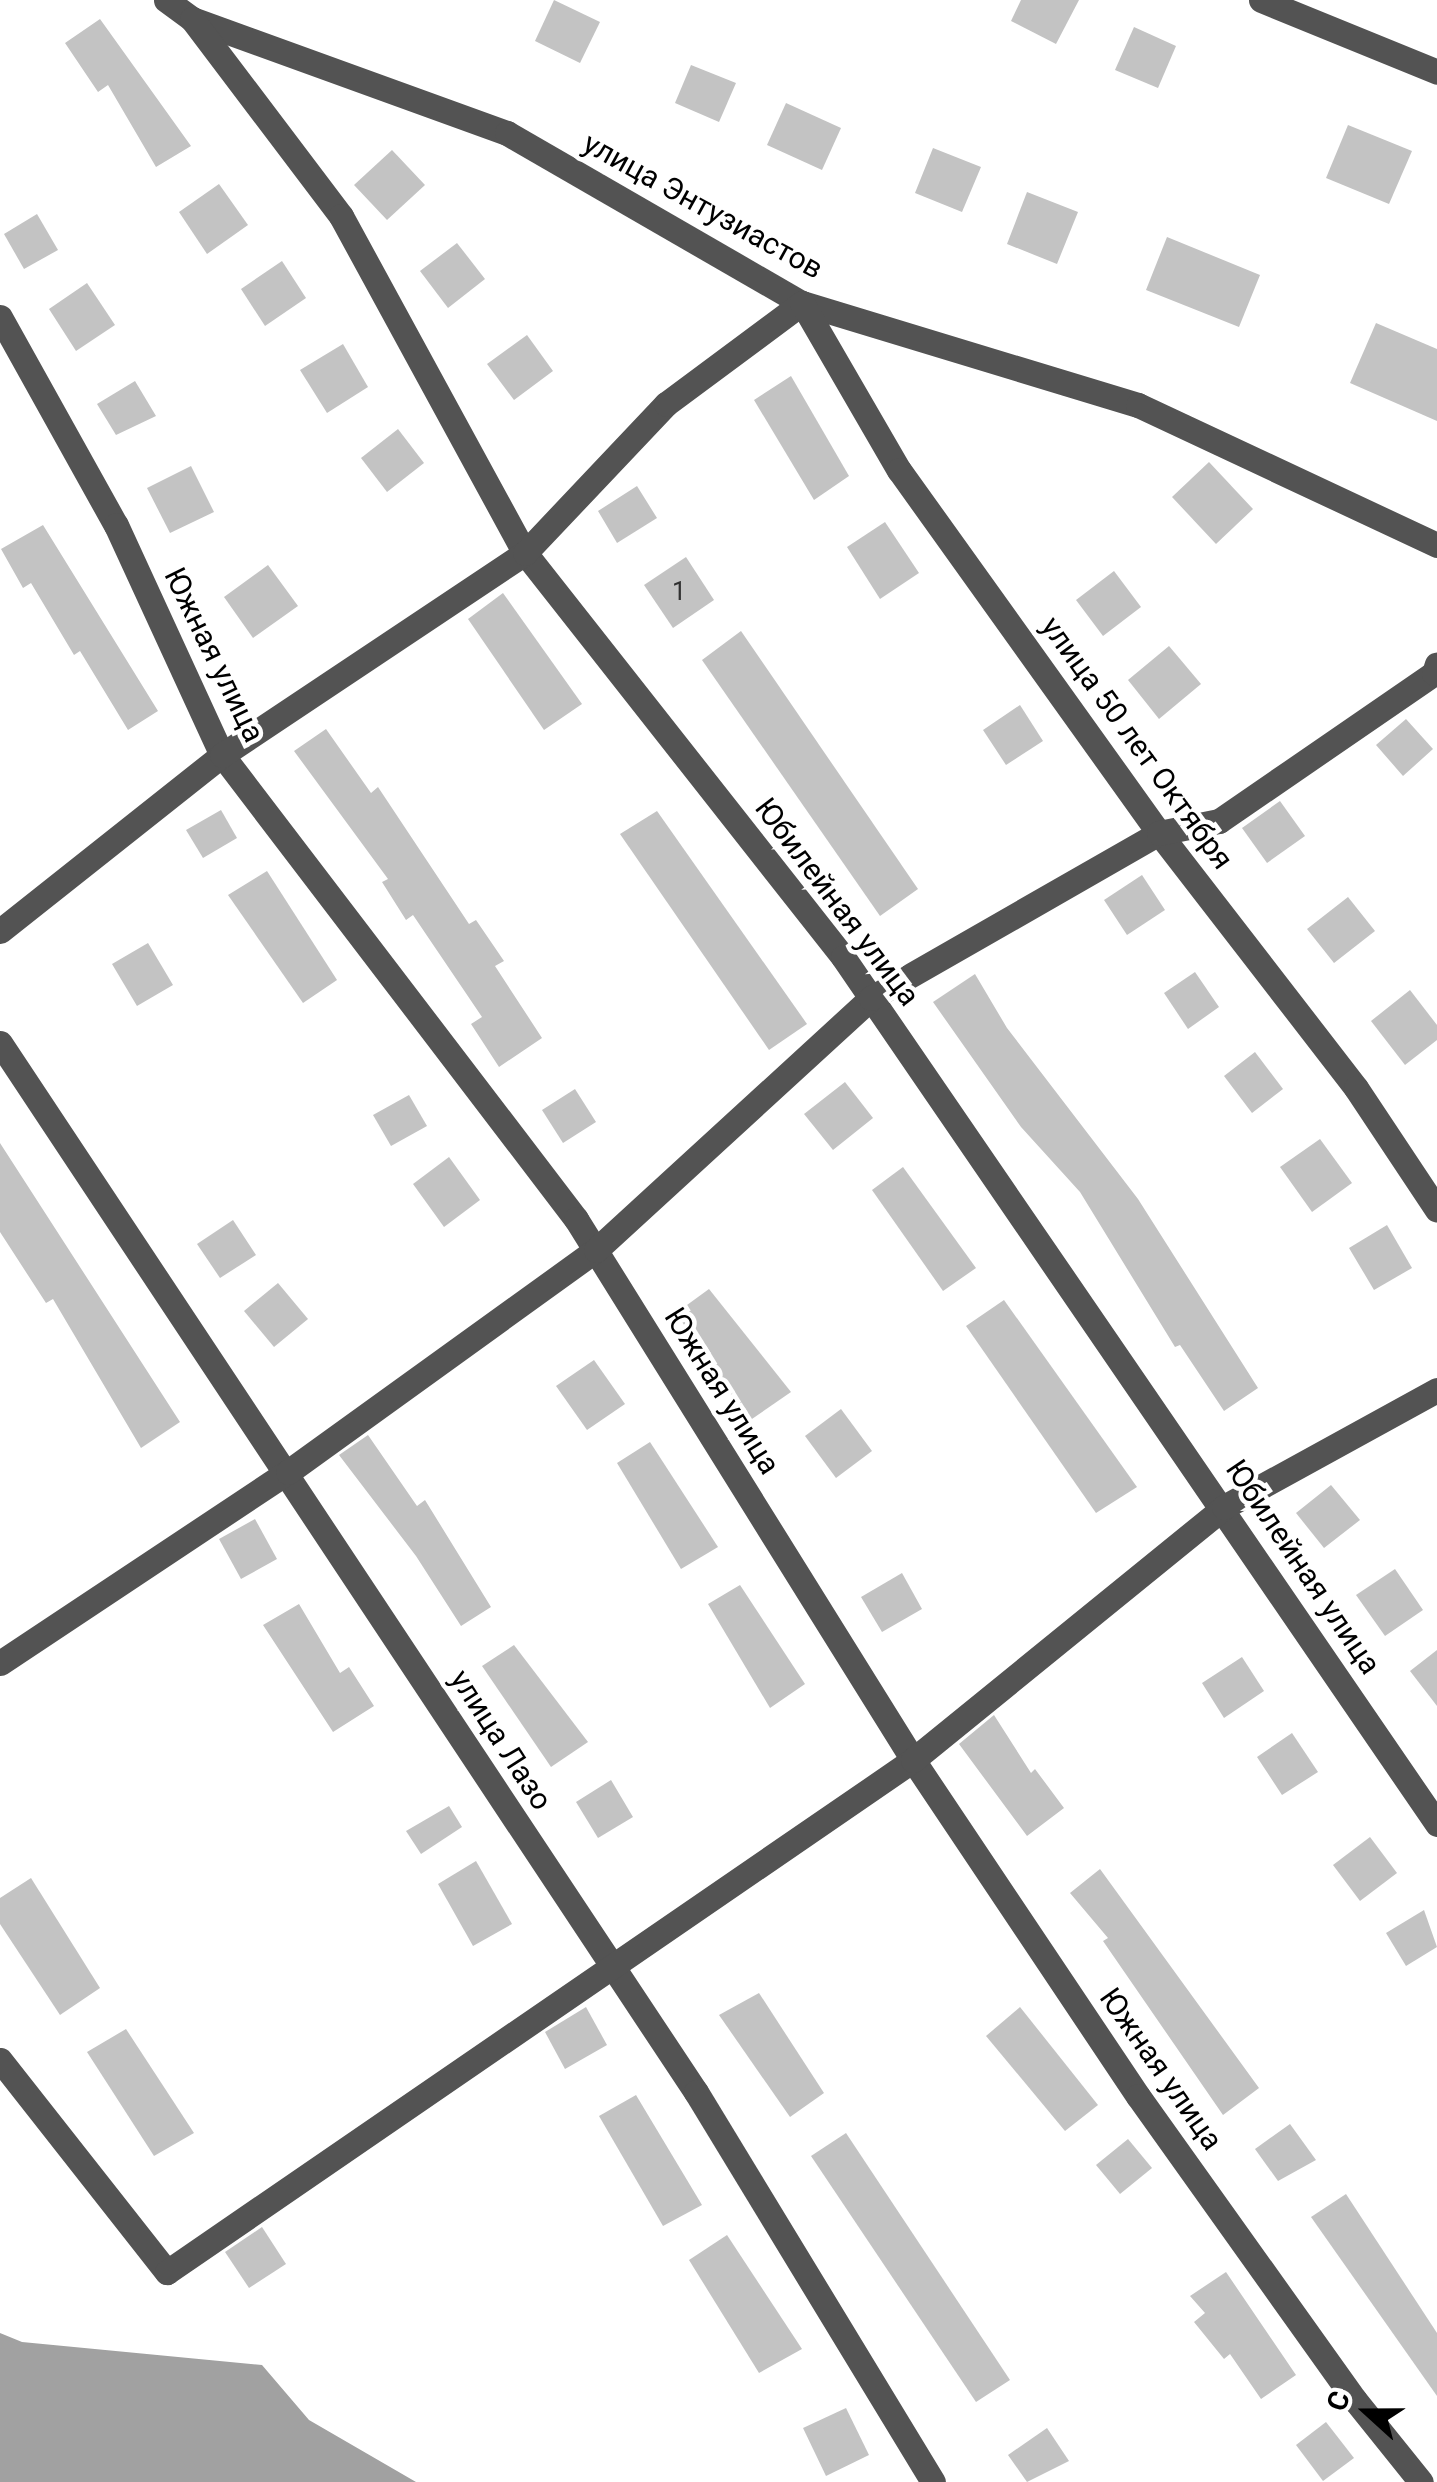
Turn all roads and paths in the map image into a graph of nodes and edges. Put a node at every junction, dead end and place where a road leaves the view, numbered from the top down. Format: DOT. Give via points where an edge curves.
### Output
graph roads {
  1 [pos="166,0"];
  2 [pos="1261,0"];
  3 [pos="192,18"];
  4 [pos="1437,72"];
  5 [pos="802,303"];
  6 [pos="0,317"];
  7 [pos="1437,545"];
  8 [pos="525,553"];
  9 [pos="1436,671"];
  10 [pos="222,756"];
  11 [pos="1159,833"];
  12 [pos="0,931"];
  13 [pos="871,998"];
  14 [pos="0,1043"];
  15 [pos="1437,1210"];
  16 [pos="596,1250"];
  17 [pos="1437,1390"];
  18 [pos="288,1472"];
  19 [pos="1224,1507"];
  20 [pos="0,1663"];
  21 [pos="912,1760"];
  22 [pos="1437,1824"];
  23 [pos="612,1969"];
  24 [pos="0,2060"];
  25 [pos="933,2482"];
  26 [pos="1421,2482"];
  1 -- 3 [label="street, улица Энтузиастов"];
  2 -- 4 [label="street"];
  3 -- 5 [label="street, улица Энтузиастов" via="507,133"];
  3 -- 8 [label="street, Юбилейная улица" via="340,216"];
  5 -- 7 [label="street, улица Энтузиастов" via="1138,404"];
  5 -- 8 [label="street" via="666,404"];
  5 -- 11 [label="street, улица 50 лет Октября" via="899,470"];
  6 -- 10 [label="street, Южная улица" via="116,525"];
  8 -- 10 [label="street"];
  8 -- 13 [label="street, Юбилейная улица"];
  9 -- 11 [label="street" via="1219,821"];
  10 -- 12 [label="street"];
  10 -- 16 [label="street, Южная улица"];
  11 -- 13 [label="street"];
  11 -- 15 [label="street, улица 50 лет Октября" via="1356,1088"];
  13 -- 16 [label="street"];
  13 -- 19 [label="street, Юбилейная улица"];
  14 -- 18 [label="street, улица Лазо"];
  16 -- 18 [label="street"];
  16 -- 21 [label="street, Южная улица"];
  17 -- 19 [label="street"];
  18 -- 20 [label="street"];
  18 -- 23 [label="street, улица Лазо"];
  19 -- 21 [label="street"];
  19 -- 22 [label="street, Юбилейная улица"];
  21 -- 23 [label="street"];
  21 -- 26 [label="street, Южная улица" via="1150,2112"];
  23 -- 24 [label="street" via="167,2272"];
  23 -- 25 [label="street, улица Лазо" via="696,2092"];
}
